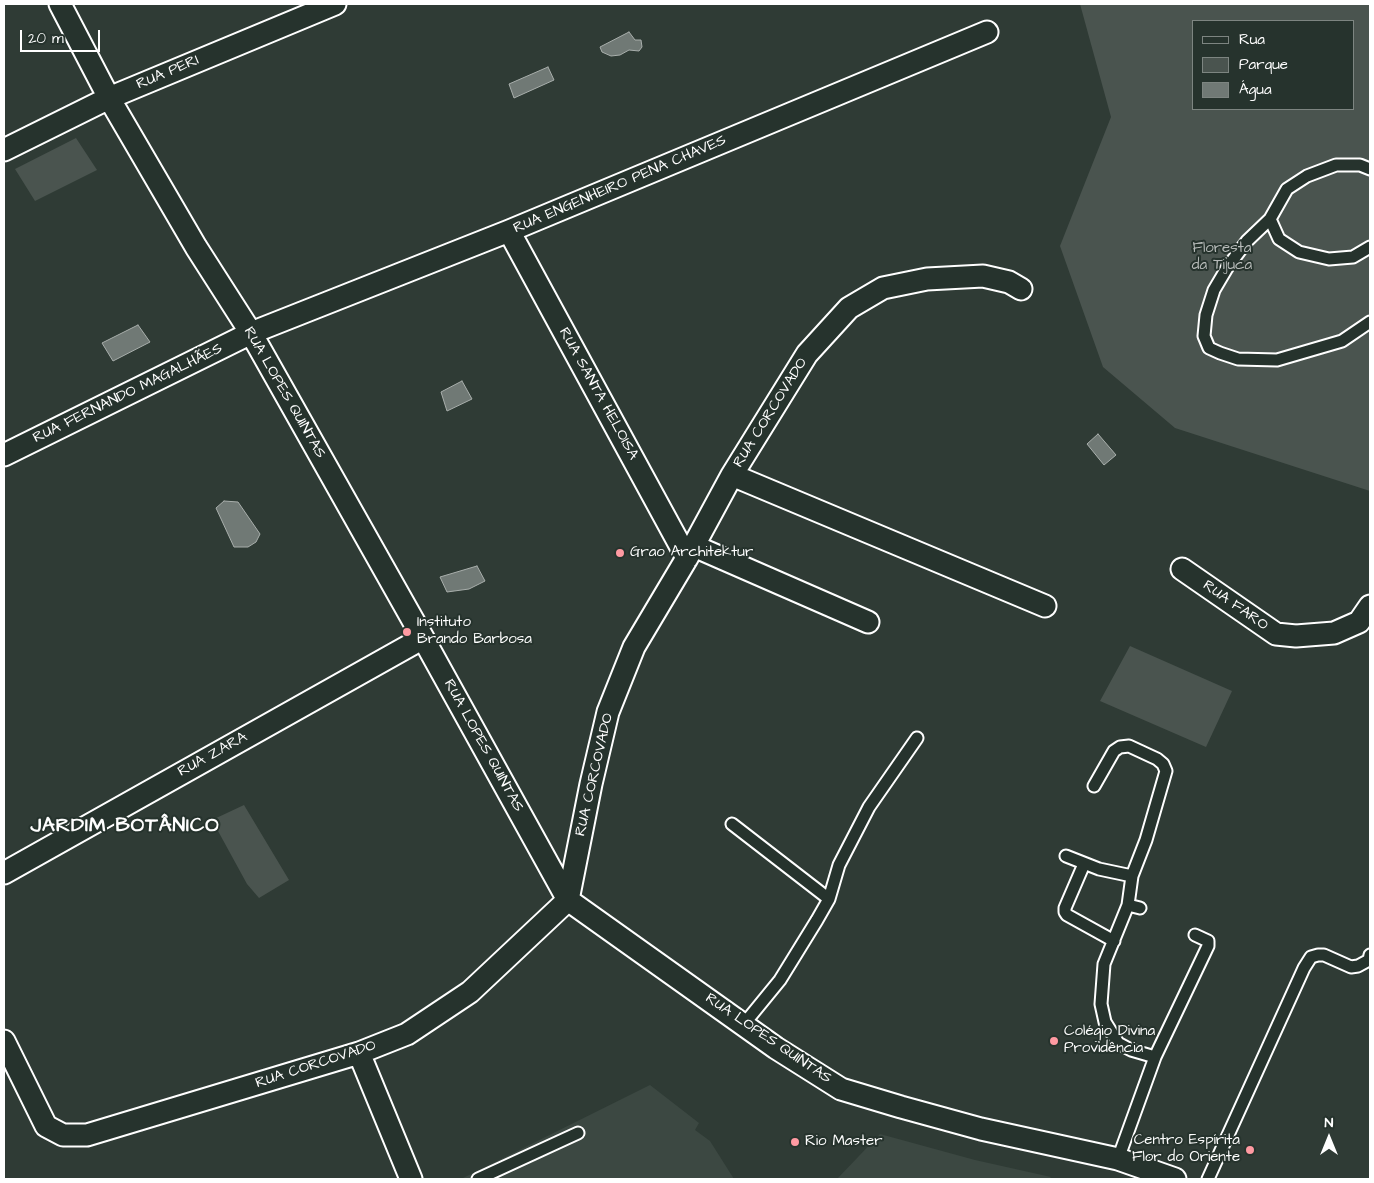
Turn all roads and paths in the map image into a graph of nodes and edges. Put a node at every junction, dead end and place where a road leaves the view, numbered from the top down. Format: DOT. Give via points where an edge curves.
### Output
graph roads {
  1 [pos="60,4"];
  2 [pos="335,4"];
  3 [pos="987,32"];
  4 [pos="109,98"];
  5 [pos="4,150"];
  6 [pos="1370,169"];
  7 [pos="1270,219"];
  8 [pos="509,231"];
  9 [pos="1370,247"];
  10 [pos="1021,288"];
  11 [pos="1370,322"];
  12 [pos="251,333"];
  13 [pos="4,455"];
  14 [pos="732,475"];
  15 [pos="691,552"];
  16 [pos="1182,569"];
  17 [pos="1044,606"];
  18 [pos="1370,606"];
  19 [pos="868,622"];
  20 [pos="423,638"];
  21 [pos="917,738"];
  22 [pos="1094,786"];
  23 [pos="732,824"];
  24 [pos="1066,856"];
  25 [pos="1084,864"];
  26 [pos="4,873"];
  27 [pos="1132,876"];
  28 [pos="829,899"];
  29 [pos="568,900"];
  30 [pos="1128,905"];
  31 [pos="1140,908"];
  32 [pos="1195,935"];
  33 [pos="1114,941"];
  34 [pos="1370,955"];
  35 [pos="744,1024"];
  36 [pos="4,1041"];
  37 [pos="359,1053"];
  38 [pos="1155,1057"];
  39 [pos="578,1132"];
  40 [pos="1118,1159"];
  41 [pos="410,1179"];
  42 [pos="478,1179"];
  43 [pos="1175,1179"];
  44 [pos="1208,1179"];
  1 -- 4 [label="street, RUA LOPES QUINTAS"];
  2 -- 4 [label="street, RUA PERI"];
  3 -- 8 [label="street, RUA ENGENHEIRO PENA CHAVES"];
  4 -- 5 [label="street, RUA PERI"];
  4 -- 12 [label="street, RUA LOPES QUINTAS" via="196,247"];
  6 -- 7 [label="lane" via="1360,165 1336,165 1307,176 1288,189"];
  7 -- 9 [label="lane" via="1279,239 1299,252 1329,259 1353,257"];
  7 -- 11 [label="lane" via="1247,241 1214,290 1206,315 1204,336 1209,348 1238,359 1277,360 1342,341"];
  8 -- 12 [label="street, RUA ENGENHEIRO PENA CHAVES"];
  8 -- 15 [label="street, RUA SANTA HELOISA"];
  10 -- 14 [label="street, RUA CORCOVADO" via="983,276 927,279 884,288 849,308 807,354"];
  12 -- 13 [label="street, RUA FERNANDO MAGALHÃES"];
  12 -- 20 [label="street, RUA LOPES QUINTAS"];
  14 -- 15 [label="street, RUA CORCOVADO"];
  14 -- 17 [label="street"];
  15 -- 19 [label="street"];
  15 -- 29 [label="street, RUA CORCOVADO" via="634,647 608,712"];
  16 -- 18 [label="street, RUA FARO" via="1276,634 1334,633 1359,622"];
  20 -- 26 [label="street, RUA ZARA"];
  20 -- 29 [label="street, RUA LOPES QUINTAS"];
  21 -- 28 [label="lane" via="869,807 839,865"];
  22 -- 27 [label="lane" via="1114,752 1129,746 1157,758 1166,771"];
  23 -- 28 [label="lane"];
  24 -- 25 [label="lane"];
  25 -- 27 [label="lane"];
  25 -- 33 [label="lane" via="1065,912"];
  27 -- 30 [label="lane"];
  28 -- 35 [label="lane" via="780,980"];
  29 -- 35 [label="street, RUA LOPES QUINTAS"];
  29 -- 37 [label="street, RUA CORCOVADO" via="470,992 407,1034"];
  30 -- 31 [label="lane"];
  30 -- 33 [label="lane"];
  32 -- 38 [label="lane" via="1208,941 1208,946"];
  33 -- 38 [label="lane" via="1104,964 1101,1004 1105,1022 1118,1043"];
  34 -- 44 [label="lane" via="1369,960 1351,967 1324,955 1311,957"];
  35 -- 40 [label="street, RUA LOPES QUINTAS" via="776,1048 842,1088 981,1128"];
  36 -- 37 [label="street, RUA CORCOVADO" via="46,1126 63,1135 88,1135"];
  37 -- 41 [label="street"];
  38 -- 40 [label="lane"];
  39 -- 42 [label="lane"];
  40 -- 43 [label="street, RUA LOPES QUINTAS"];
}
